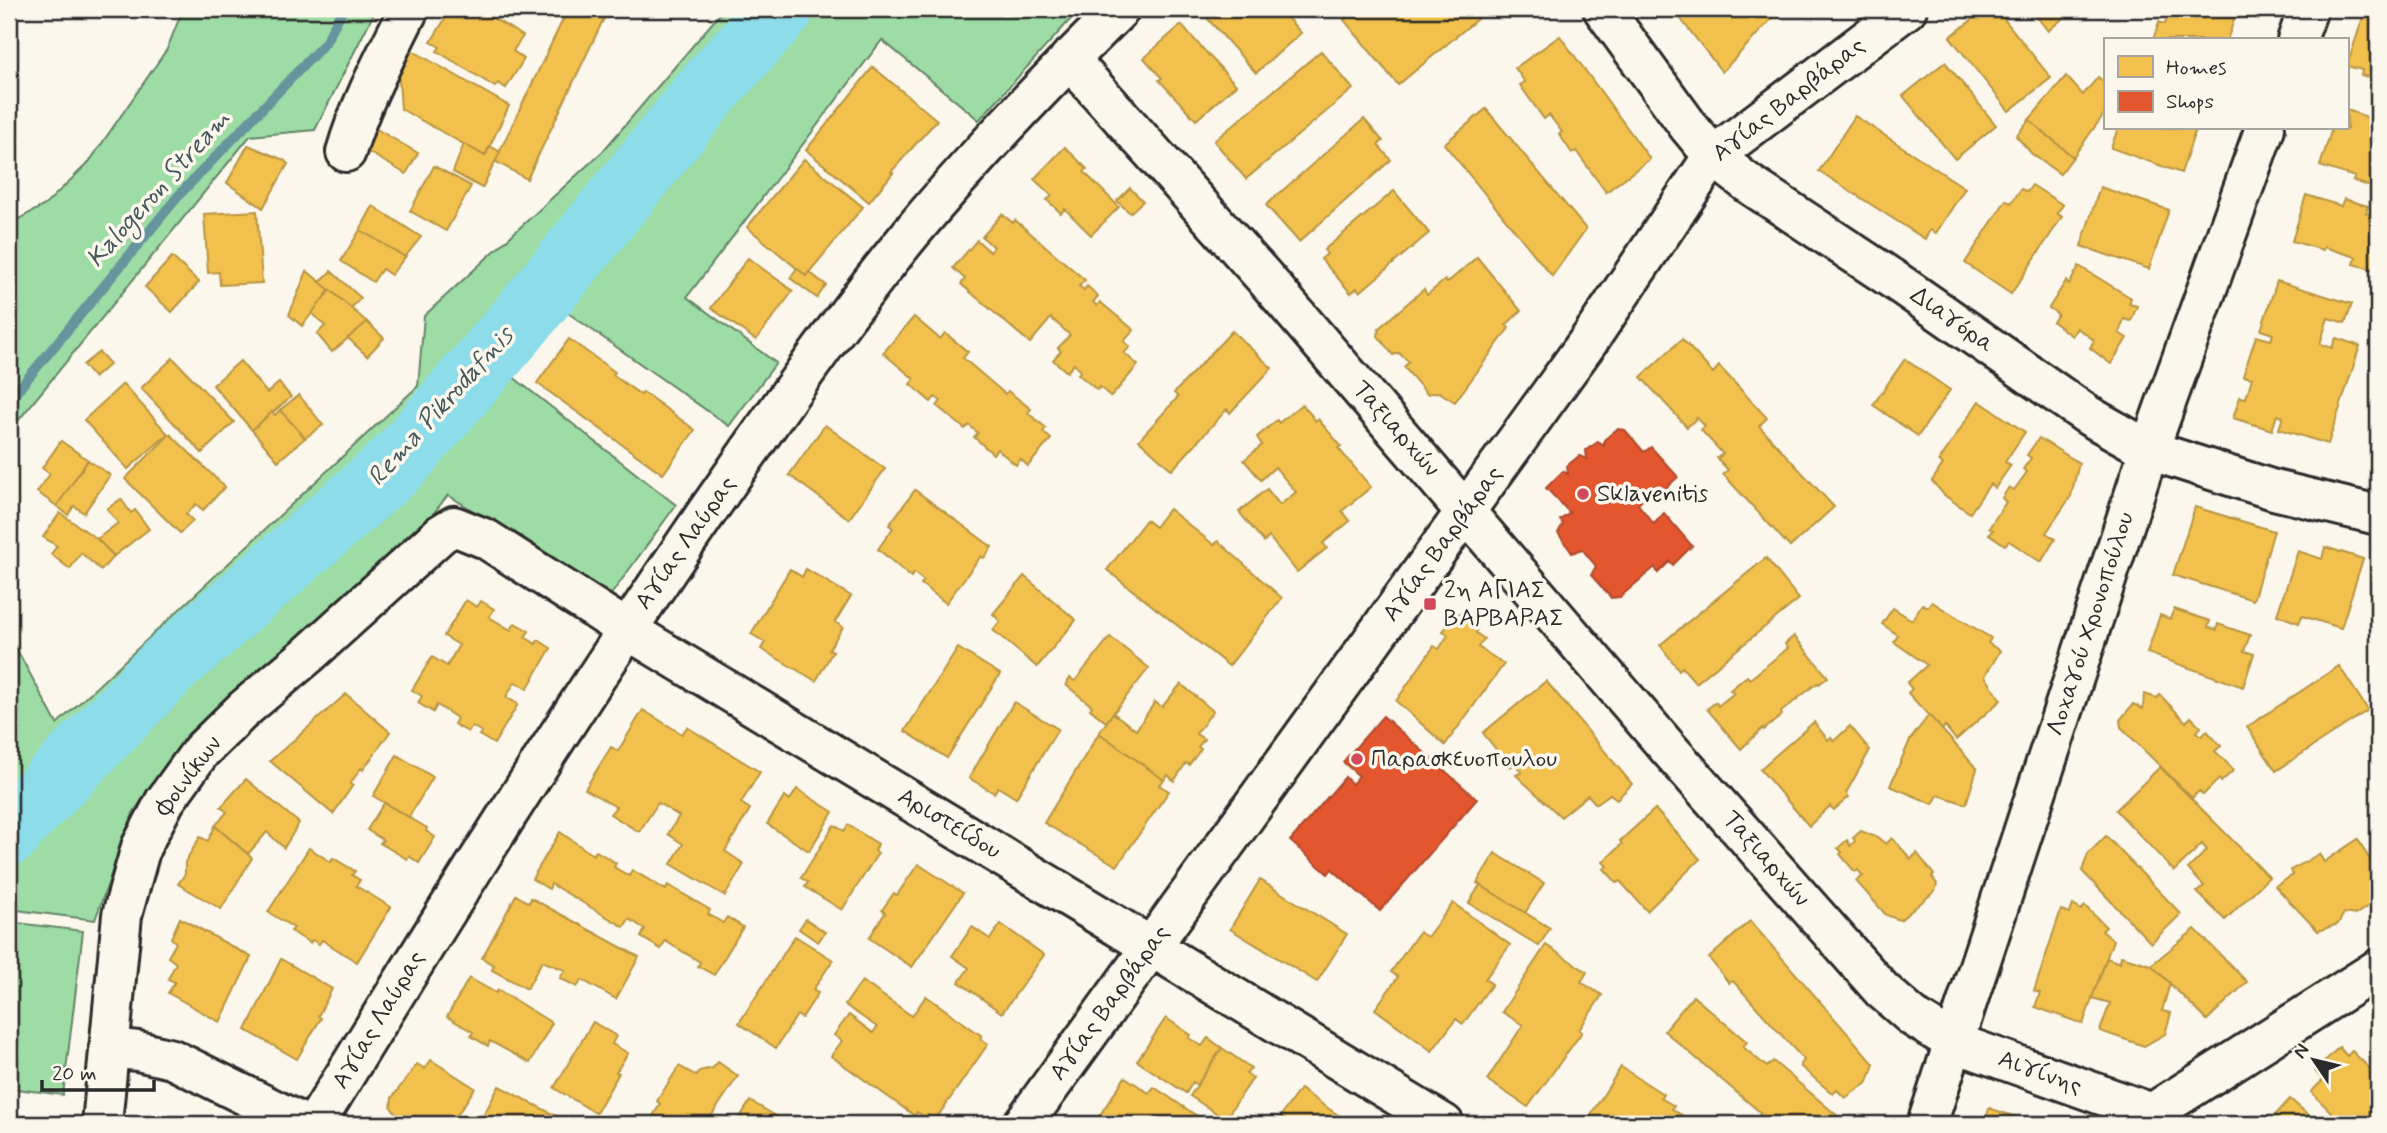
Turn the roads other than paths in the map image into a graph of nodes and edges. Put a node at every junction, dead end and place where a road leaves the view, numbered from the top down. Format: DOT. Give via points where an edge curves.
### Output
graph roads {
  1 [pos="410,9"];
  2 [pos="1120,9"];
  3 [pos="1603,9"];
  4 [pos="1907,9"];
  5 [pos="2308,9"];
  6 [pos="2298,38"];
  7 [pos="1069,59"];
  8 [pos="2264,130"];
  9 [pos="346,152"];
  10 [pos="1713,156"];
  11 [pos="2149,450"];
  12 [pos="1467,511"];
  13 [pos="2378,515"];
  14 [pos="454,526"];
  15 [pos="626,629"];
  16 [pos="1152,946"];
  17 [pos="2378,969"];
  18 [pos="1953,1042"];
  19 [pos="109,1048"];
  20 [pos="2157,1118"];
  21 [pos="102,1124"];
  22 [pos="303,1124"];
  23 [pos="315,1124"];
  24 [pos="1023,1124"];
  25 [pos="1444,1124"];
  26 [pos="1927,1124"];
  1 -- 9 [label="street" via="365,97"];
  2 -- 7 [label="street, Αγίας Λαύρας"];
  3 -- 10 [label="street, Διαγόρα"];
  4 -- 10 [label="street, Αγίας Βαρβάρας"];
  5 -- 6 [label="street"];
  7 -- 12 [label="street, Ταξιαρχών"];
  7 -- 15 [label="street, Αγίας Λαύρας" via="894,254 811,362"];
  8 -- 11 [label="street, Λοχαγού Χρονοπούλου"];
  10 -- 11 [label="street, Διαγόρα" via="2090,416"];
  10 -- 12 [label="street, Αγίας Βαρβάρας"];
  11 -- 13 [label="street, Διαγόρα"];
  11 -- 18 [label="street, Λοχαγού Χρονοπούλου"];
  12 -- 16 [label="street, Αγίας Βαρβάρας"];
  12 -- 18 [label="street, Ταξιαρχών" via="1882,990"];
  14 -- 15 [label="street, Αριστείδου" via="486,539"];
  14 -- 19 [label="street, Φοινίκων" via="244,709 201,751 165,802 141,847 122,915"];
  15 -- 16 [label="street, Αριστείδου"];
  15 -- 23 [label="street, Αγίας Λαύρας"];
  16 -- 24 [label="street, Αγίας Βαρβάρας"];
  16 -- 25 [label="street, Αριστείδου"];
  17 -- 20 [label="street"];
  18 -- 20 [label="street, Αιγίνης"];
  18 -- 26 [label="street, Λοχαγού Χρονοπούλου"];
  19 -- 21 [label="street, Φοινίκων"];
  19 -- 22 [label="street" via="172,1059"];
}
